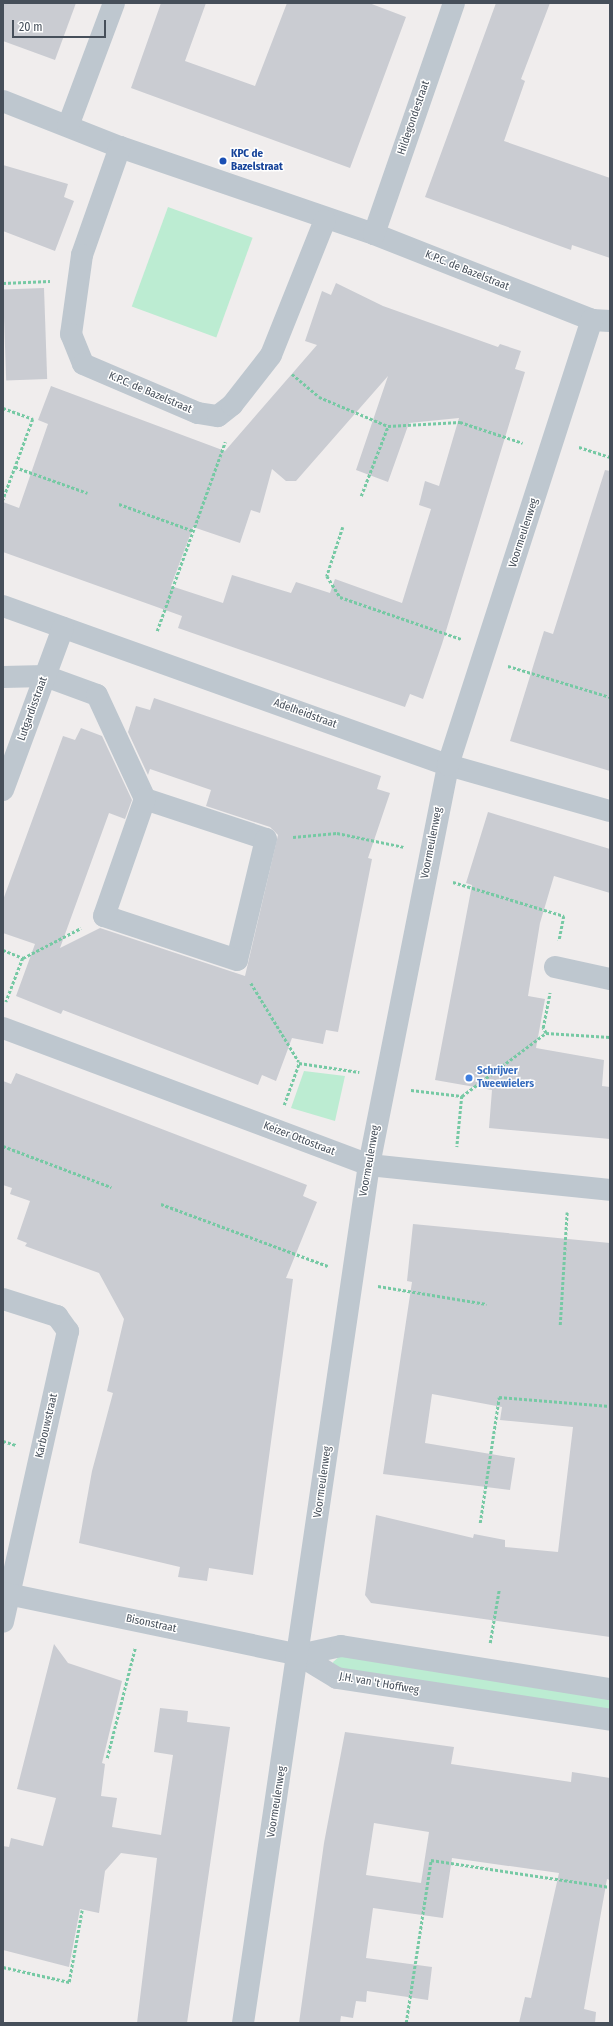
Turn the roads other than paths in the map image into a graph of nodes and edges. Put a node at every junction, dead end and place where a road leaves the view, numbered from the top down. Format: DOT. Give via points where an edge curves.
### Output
graph roads {
  1 [pos="114,3"];
  2 [pos="454,3"];
  3 [pos="3,101"];
  4 [pos="68,126"];
  5 [pos="120,147"];
  6 [pos="325,220"];
  7 [pos="374,234"];
  8 [pos="601,320"];
  9 [pos="3,606"];
  10 [pos="63,628"];
  11 [pos="45,676"];
  12 [pos="3,677"];
  13 [pos="448,765"];
  14 [pos="3,790"];
  15 [pos="145,799"];
  16 [pos="610,811"];
  17 [pos="555,967"];
  18 [pos="610,979"];
  19 [pos="3,1028"];
  20 [pos="369,1165"];
  21 [pos="610,1190"];
  22 [pos="3,1299"];
  23 [pos="6,1594"];
  24 [pos="3,1622"];
  25 [pos="299,1655"];
  26 [pos="610,1689"];
  27 [pos="610,1720"];
  28 [pos="243,2023"];
  1 -- 4 [label="street"];
  2 -- 7 [label="street, Hildegondestraat"];
  3 -- 4 [label="street, K.P.C. de Bazelstraat"];
  4 -- 5 [label="street, K.P.C. de Bazelstraat"];
  5 -- 6 [label="street, K.P.C. de Bazelstraat"];
  5 -- 6 [label="street, K.P.C. de Bazelstraat" via="82,255 71,334 83,364 198,413 218,416 232,404 271,355"];
  6 -- 7 [label="street, K.P.C. de Bazelstraat"];
  7 -- 8 [label="street, K.P.C. de Bazelstraat"];
  8 -- 13 [label="street, Voormeulenweg" via="552,445"];
  9 -- 10 [label="street, Adelheidstraat"];
  10 -- 11 [label="street, Lutgardisstraat"];
  10 -- 13 [label="street, Adelheidstraat"];
  11 -- 12 [label="street"];
  11 -- 14 [label="street, Lutgardisstraat"];
  11 -- 15 [label="street" via="97,695"];
  13 -- 16 [label="street, Adelheidstraat"];
  13 -- 20 [label="street, Voormeulenweg"];
  15 -- 15 [label="street" via="266,839 237,960 104,916"];
  17 -- 18 [label="street"];
  19 -- 20 [label="street, Keizer Ottostraat"];
  20 -- 21 [label="street, Keizer Ottostraat"];
  20 -- 25 [label="street, Voormeulenweg"];
  22 -- 23 [label="street, Karbouwstraat" via="57,1316 68,1331"];
  23 -- 24 [label="street, Karbouwstraat"];
  23 -- 25 [label="street, Bisonstraat"];
  25 -- 26 [label="street" via="341,1646"];
  25 -- 27 [label="street, J.H. van 't Hoffweg" via="337,1678"];
  25 -- 28 [label="street, Voormeulenweg"];
}
